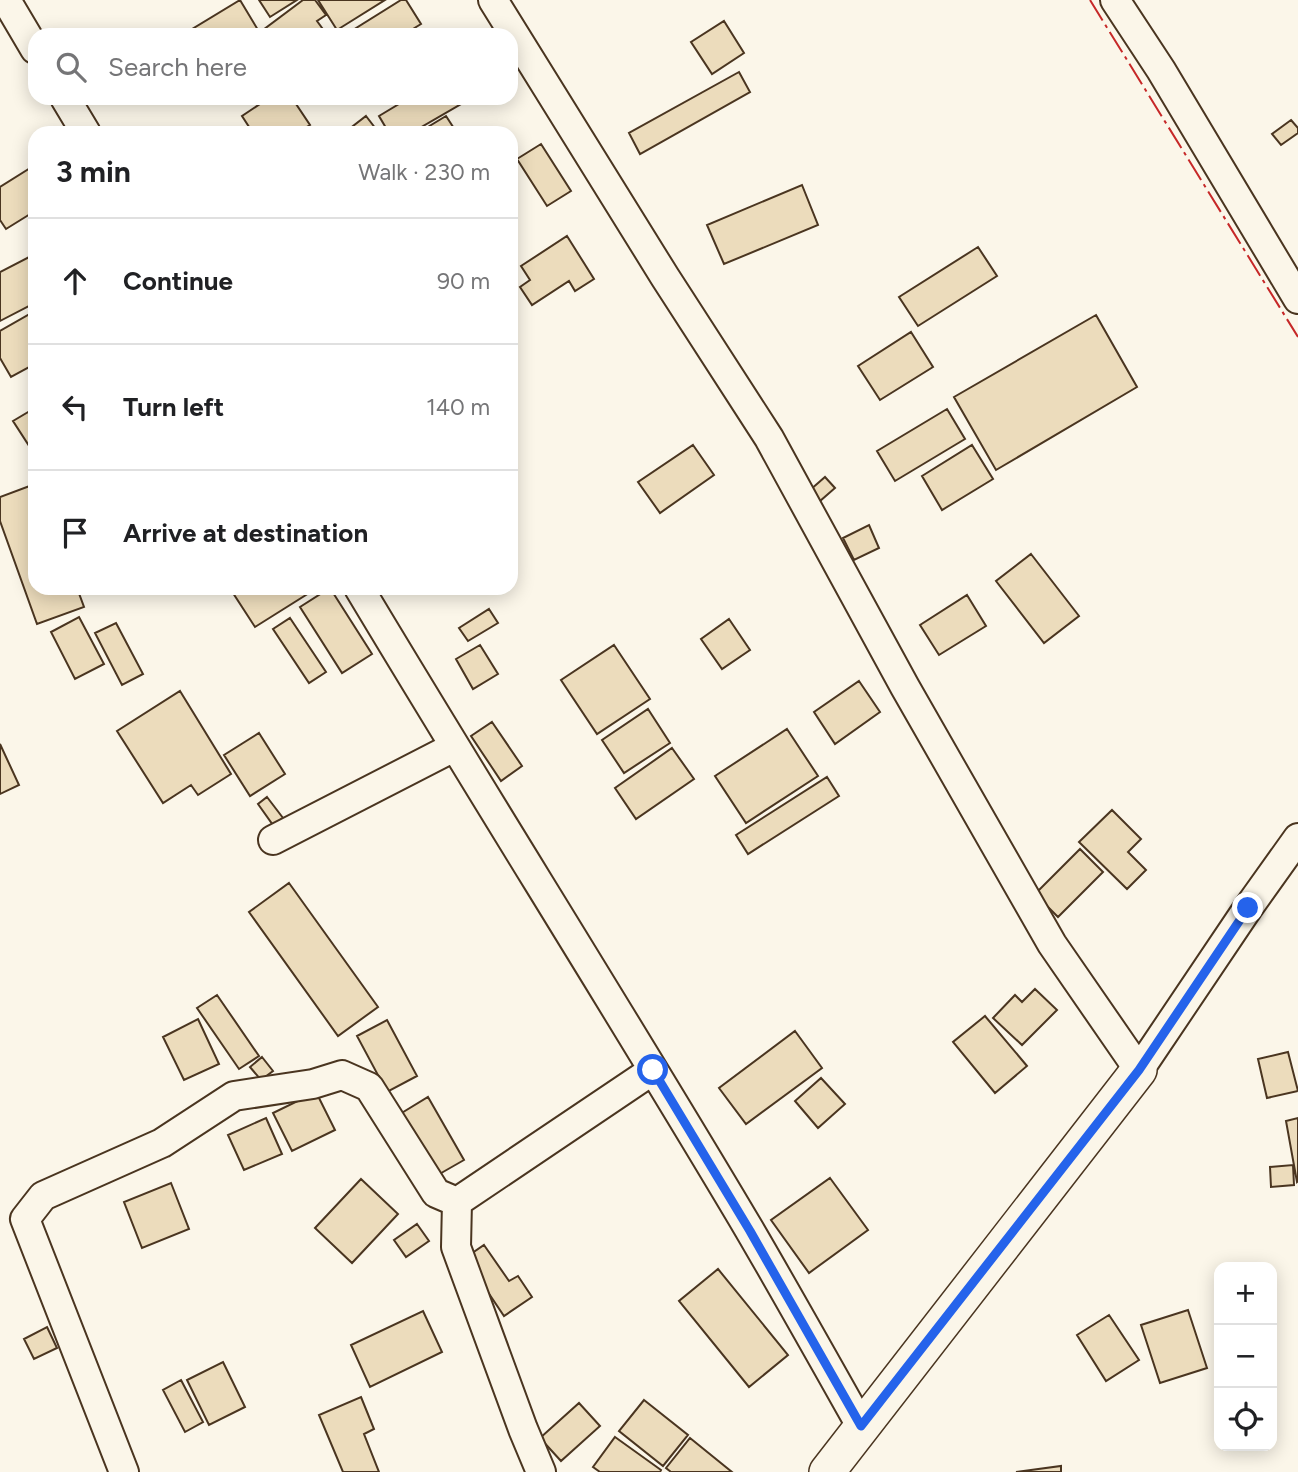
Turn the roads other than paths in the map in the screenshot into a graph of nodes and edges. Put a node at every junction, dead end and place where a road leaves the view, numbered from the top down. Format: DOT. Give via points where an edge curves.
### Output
graph roads {
  1 [pos="6,0"];
  2 [pos="493,0"];
  3 [pos="1115,0"];
  4 [pos="510,28"];
  5 [pos="28,37"];
  6 [pos="518,40"];
  7 [pos="69,105"];
  8 [pos="82,126"];
  9 [pos="1298,299"];
  10 [pos="363,595"];
  11 [pos="454,747"];
  12 [pos="1298,838"];
  13 [pos="273,840"];
  14 [pos="653,1070"];
  15 [pos="1139,1070"];
  16 [pos="457,1202"];
  17 [pos="861,1426"];
  18 [pos="124,1472"];
  19 [pos="541,1472"];
  20 [pos="827,1472"];
  1 -- 5 [label="street"];
  2 -- 4 [label="street"];
  3 -- 9 [label="street"];
  6 -- 15 [label="street" via="769,438 1052,944"];
  7 -- 8 [label="street"];
  10 -- 11 [label="street"];
  11 -- 13 [label="street"];
  11 -- 14 [label="street"];
  12 -- 15 [label="street"];
  14 -- 16 [label="street"];
  14 -- 17 [label="street"];
  15 -- 17 [label="street"];
  16 -- 18 [label="street" via="436,1193 369,1087 342,1075 234,1096 162,1143 43,1196 25,1219"];
  16 -- 19 [label="street" via="456,1247"];
  17 -- 20 [label="street"];
}
